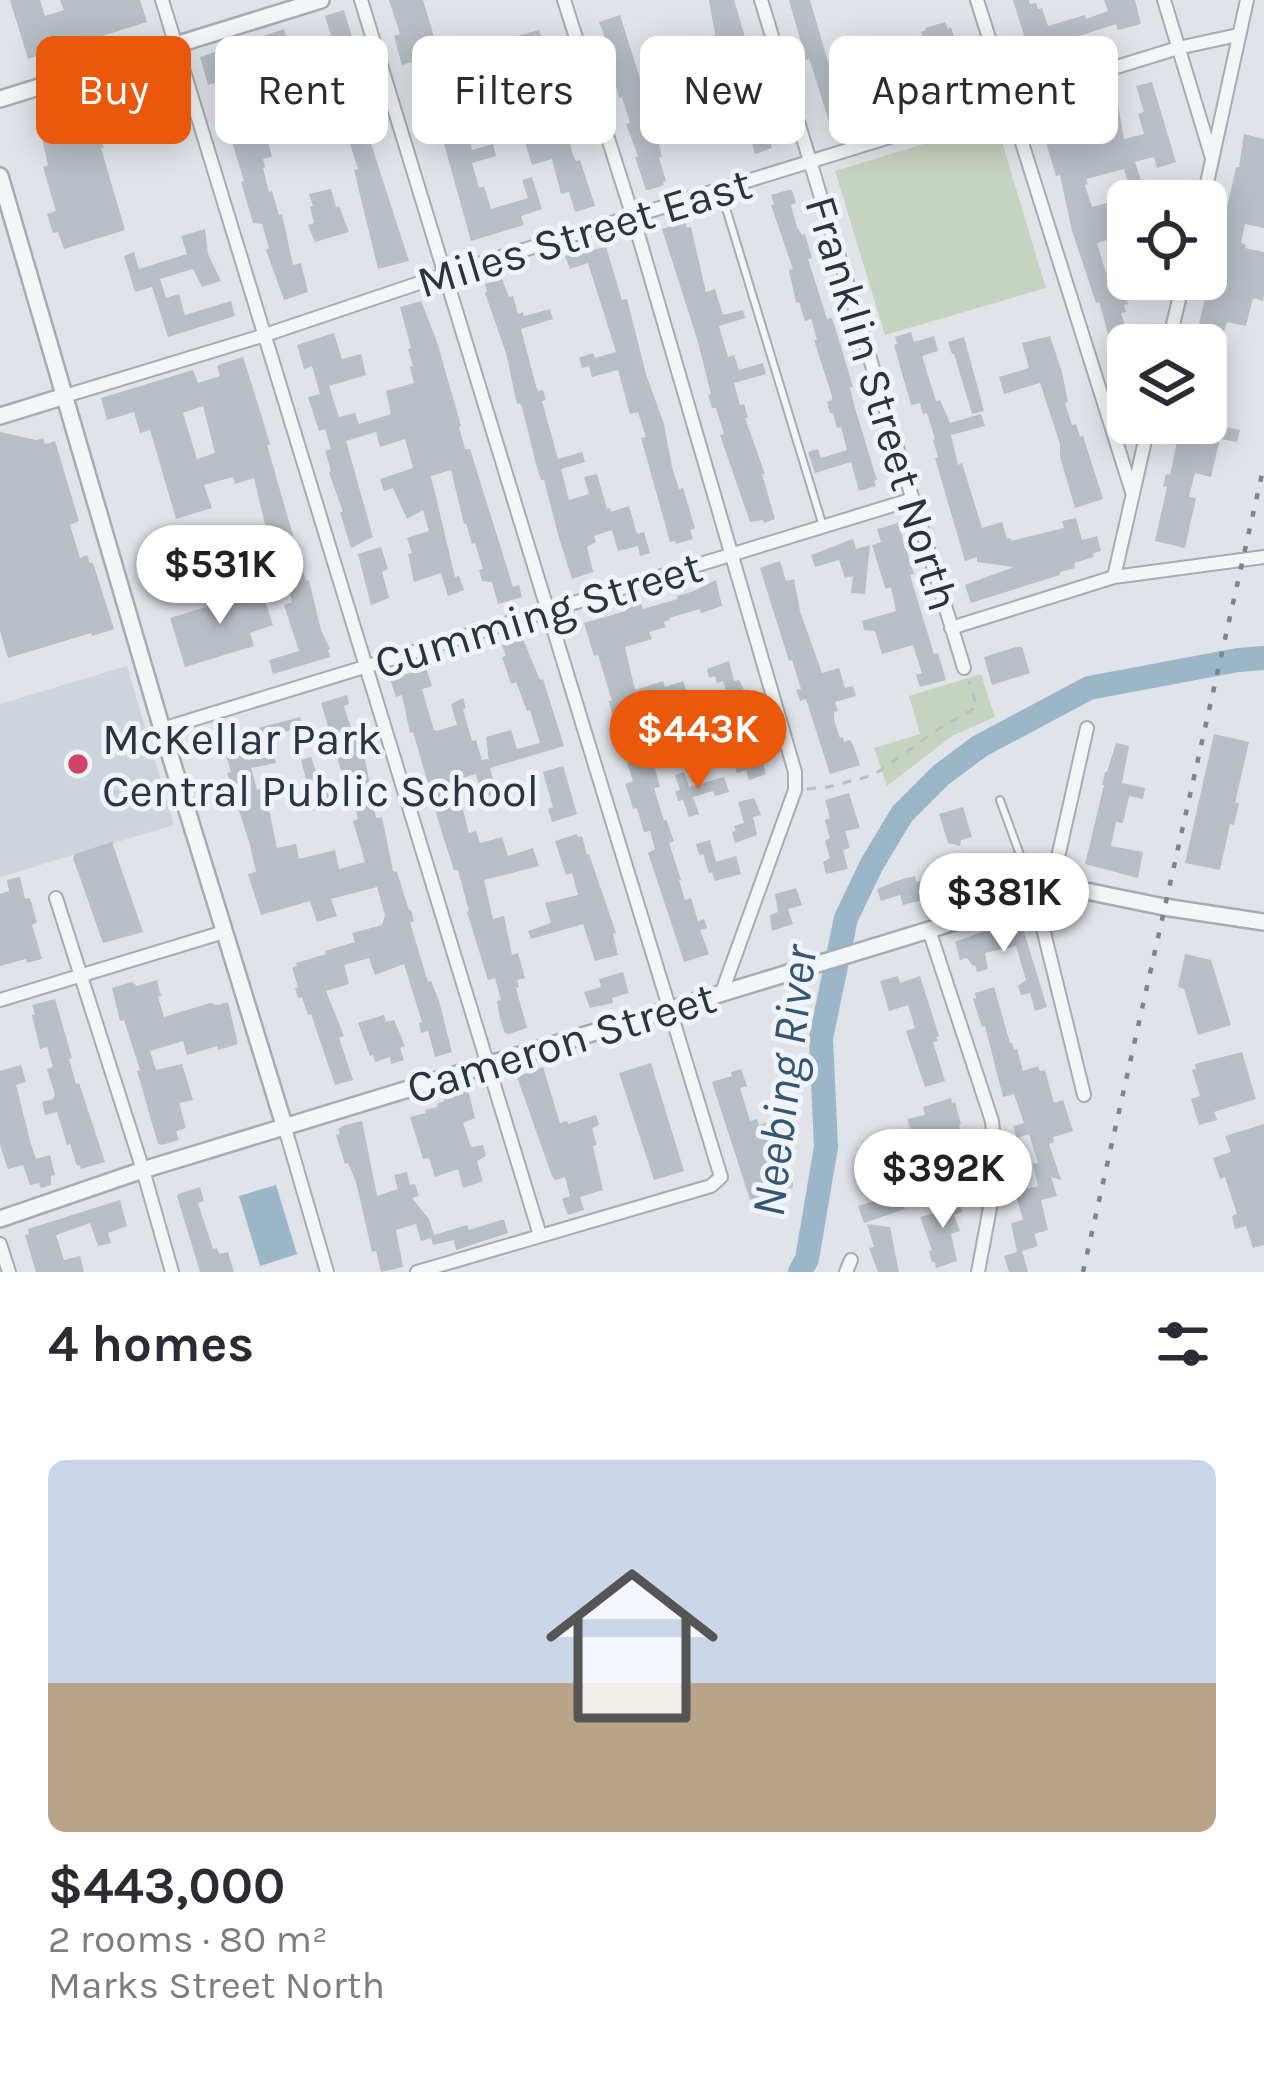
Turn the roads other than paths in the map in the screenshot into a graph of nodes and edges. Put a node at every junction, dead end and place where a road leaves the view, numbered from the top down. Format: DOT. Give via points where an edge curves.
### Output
graph roads {
  1 [pos="162,0"];
  2 [pos="321,0"];
  3 [pos="361,0"];
  4 [pos="564,0"];
  5 [pos="761,0"];
  6 [pos="977,0"];
  7 [pos="1164,0"];
  8 [pos="1247,0"];
  9 [pos="1238,35"];
  10 [pos="173,36"];
  11 [pos="988,36"];
  12 [pos="191,40"];
  13 [pos="1178,48"];
  14 [pos="1118,67"];
  15 [pos="36,88"];
  16 [pos="191,94"];
  17 [pos="0,99"];
  18 [pos="869,144"];
  19 [pos="1022,144"];
  20 [pos="1213,160"];
  21 [pos="811,162"];
  22 [pos="0,176"];
  23 [pos="1208,180"];
  24 [pos="720,190"];
  25 [pos="633,217"];
  26 [pos="446,274"];
  27 [pos="265,335"];
  28 [pos="65,396"];
  29 [pos="0,416"];
  30 [pos="1144,444"];
  31 [pos="1132,492"];
  32 [pos="913,499"];
  33 [pos="823,527"];
  34 [pos="732,554"];
  35 [pos="1264,557"];
  36 [pos="1114,577"];
  37 [pos="550,610"];
  38 [pos="951,628"];
  39 [pos="365,667"];
  40 [pos="964,668"];
  41 [pos="1087,728"];
  42 [pos="162,729"];
  43 [pos="1000,800"];
  44 [pos="1052,884"];
  45 [pos="1035,896"];
  46 [pos="56,898"];
  47 [pos="1264,922"];
  48 [pos="929,930"];
  49 [pos="224,932"];
  50 [pos="80,974"];
  51 [pos="722,992"];
  52 [pos="0,1000"];
  53 [pos="671,1007"];
  54 [pos="488,1064"];
  55 [pos="1084,1095"];
  56 [pos="285,1128"];
  57 [pos="142,1170"];
  58 [pos="0,1219"];
  59 [pos="540,1235"];
  60 [pos="0,1244"];
  61 [pos="9,1272"];
  62 [pos="172,1272"];
  63 [pos="327,1272"];
  64 [pos="417,1272"];
  65 [pos="978,1272"];
  1 -- 10 [label="street"];
  2 -- 12 [label="street"];
  3 -- 26 [label="street"];
  4 -- 25 [label="street"];
  5 -- 21 [label="street, Franklin Street North"];
  6 -- 11 [label="street"];
  7 -- 13 [label="street"];
  8 -- 9 [label="street"];
  9 -- 13 [label="street, Miles Street East"];
  9 -- 20 [label="street"];
  13 -- 14 [label="street, Miles Street East"];
  13 -- 20 [label="street"];
  15 -- 17 [label="street"];
  16 -- 27 [label="street"];
  18 -- 21 [label="street, Miles Street East"];
  19 -- 31 [label="street"];
  20 -- 23 [label="street"];
  21 -- 24 [label="street, Miles Street East"];
  21 -- 32 [label="street, Franklin Street North"];
  22 -- 28 [label="street"];
  24 -- 25 [label="street, Miles Street East"];
  24 -- 33 [label="lane"];
  25 -- 26 [label="street, Miles Street East"];
  25 -- 34 [label="street"];
  26 -- 27 [label="street, Miles Street East"];
  26 -- 37 [label="street"];
  27 -- 28 [label="street, Miles Street East"];
  27 -- 39 [label="street"];
  28 -- 29 [label="street, Miles Street East"];
  28 -- 42 [label="street"];
  30 -- 31 [label="street"];
  31 -- 36 [label="street"];
  32 -- 33 [label="street, Cumming Street"];
  32 -- 38 [label="street, Franklin Street North"];
  33 -- 34 [label="street, Cumming Street"];
  34 -- 37 [label="street, Cumming Street"];
  34 -- 51 [label="street" via="795,790"];
  35 -- 36 [label="street"];
  36 -- 38 [label="street"];
  37 -- 39 [label="street, Cumming Street"];
  37 -- 53 [label="street"];
  38 -- 40 [label="street, Franklin Street North"];
  39 -- 42 [label="street, Cumming Street"];
  39 -- 54 [label="street"];
  41 -- 44 [label="street"];
  42 -- 49 [label="street"];
  43 -- 45 [label="lane"];
  44 -- 45 [label="street, Cameron Street"];
  44 -- 47 [label="street"];
  45 -- 48 [label="street, Cameron Street"];
  45 -- 55 [label="street"];
  46 -- 50 [label="street"];
  48 -- 51 [label="street, Cameron Street"];
  48 -- 65 [label="street" via="992,1121 997,1170"];
  49 -- 50 [label="street"];
  49 -- 56 [label="street"];
  50 -- 52 [label="street"];
  50 -- 57 [label="street"];
  51 -- 53 [label="street, Cameron Street"];
  53 -- 54 [label="street, Cameron Street"];
  53 -- 59 [label="street" via="721,1177"];
  54 -- 56 [label="street, Cameron Street"];
  54 -- 59 [label="street"];
  56 -- 57 [label="street, Cameron Street"];
  56 -- 63 [label="street"];
  57 -- 58 [label="street, Cameron Street"];
  57 -- 62 [label="street"];
  59 -- 64 [label="street"];
  60 -- 61 [label="street"];
}
